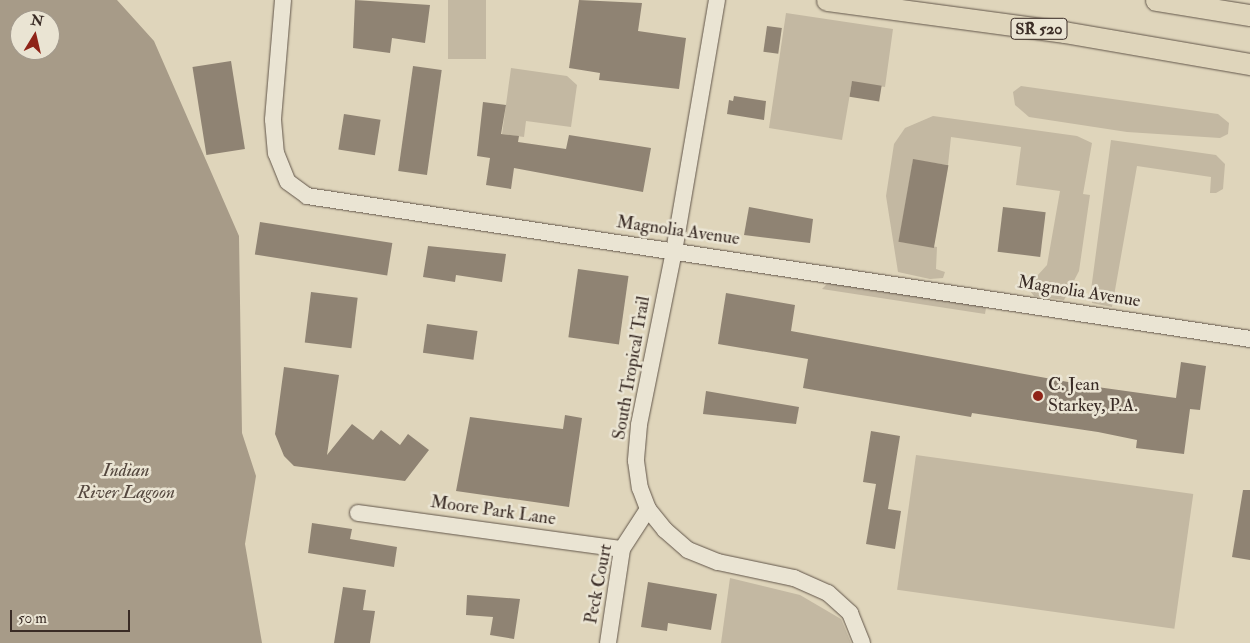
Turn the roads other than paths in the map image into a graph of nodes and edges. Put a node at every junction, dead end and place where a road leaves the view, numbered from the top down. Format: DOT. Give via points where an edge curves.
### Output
graph roads {
  1 [pos="283,0"];
  2 [pos="717,0"];
  3 [pos="826,0"];
  4 [pos="1156,0"];
  5 [pos="1250,15"];
  6 [pos="1250,64"];
  7 [pos="674,251"];
  8 [pos="1250,339"];
  9 [pos="648,509"];
  10 [pos="358,513"];
  11 [pos="622,549"];
  12 [pos="608,643"];
  13 [pos="862,643"];
  1 -- 7 [label="street, Magnolia Avenue" via="274,110 276,154 288,182 307,196"];
  2 -- 7 [label="street, South Tropical Trail"];
  3 -- 6 [label="main road, SR 520" via="1064,32"];
  4 -- 5 [label="main road"];
  7 -- 8 [label="street, Magnolia Avenue"];
  7 -- 9 [label="street, South Tropical Trail" via="639,425 636,461"];
  9 -- 11 [label="street, Peck Court"];
  9 -- 13 [label="street, South Tropical Trail" via="688,550 718,562 794,578 828,593 850,613"];
  10 -- 11 [label="street, Moore Park Lane"];
  11 -- 12 [label="street, Peck Court"];
}
